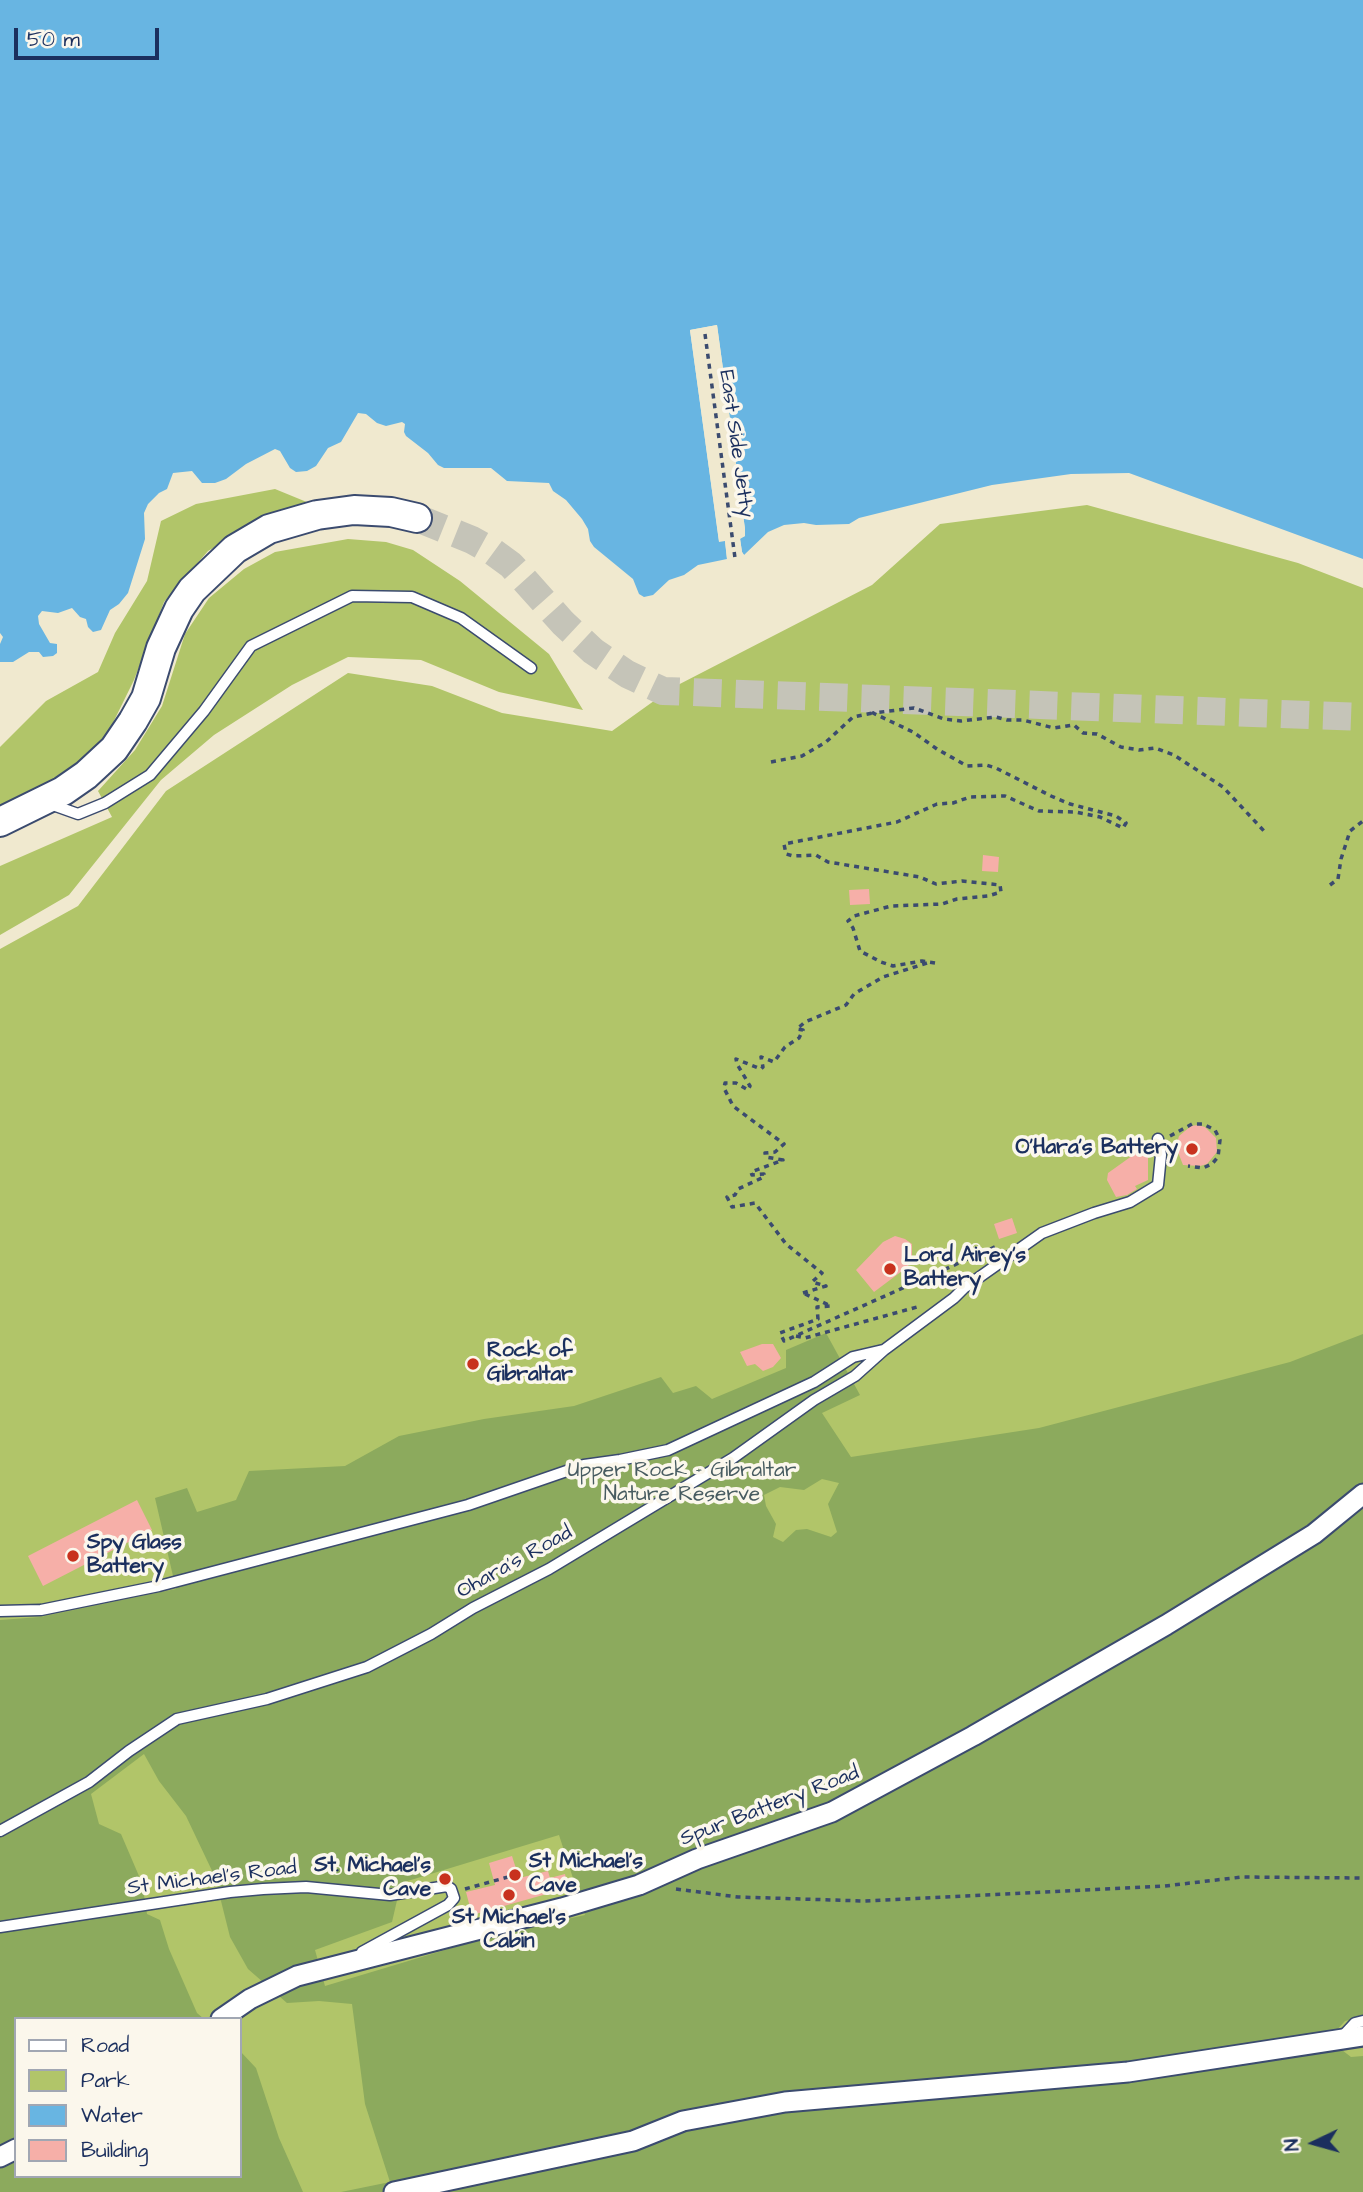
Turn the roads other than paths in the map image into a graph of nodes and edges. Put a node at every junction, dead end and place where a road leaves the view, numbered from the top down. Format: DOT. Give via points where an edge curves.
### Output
graph roads {
  1 [pos="417,518"];
  2 [pos="531,668"];
  3 [pos="42,802"];
  4 [pos="0,822"];
  5 [pos="1158,1139"];
  6 [pos="884,1350"];
  7 [pos="1363,1494"];
  8 [pos="0,1611"];
  9 [pos="0,1831"];
  10 [pos="0,1927"];
  11 [pos="338,1965"];
  12 [pos="224,2017"];
  13 [pos="1363,2021"];
  14 [pos="1363,2036"];
  15 [pos="1339,2040"];
  16 [pos="394,2192"];
  1 -- 3 [label="main road" via="354,510 317,515 270,529 235,549 179,609 146,698 114,749 75,783"];
  2 -- 3 [label="lane" via="461,618 412,597 352,596 251,646 205,711 150,775 78,814"];
  3 -- 4 [label="main road"];
  5 -- 6 [label="lane, Ohara's Road" via="1158,1185 1130,1202 1042,1233"];
  6 -- 8 [label="lane" via="853,1357 814,1382 668,1450 584,1465 468,1505 159,1586 41,1610"];
  6 -- 9 [label="lane, Ohara's Road" via="855,1376 733,1458 549,1569 430,1634 367,1667 328,1681 177,1719 89,1782"];
  7 -- 11 [label="street, Spur Battery Road" via="1314,1534 1166,1625 832,1812 697,1859 639,1885"];
  10 -- 11 [label="lane, St Michael's Road" via="263,1889 306,1887 390,1895 447,1886 453,1892 452,1903"];
  11 -- 12 [label="street, Spur Battery Road" via="297,1976"];
  13 -- 15 [label="lane"];
  14 -- 15 [label="street"];
  15 -- 16 [label="street" via="1128,2072 785,2102 683,2120 633,2141"];
}
